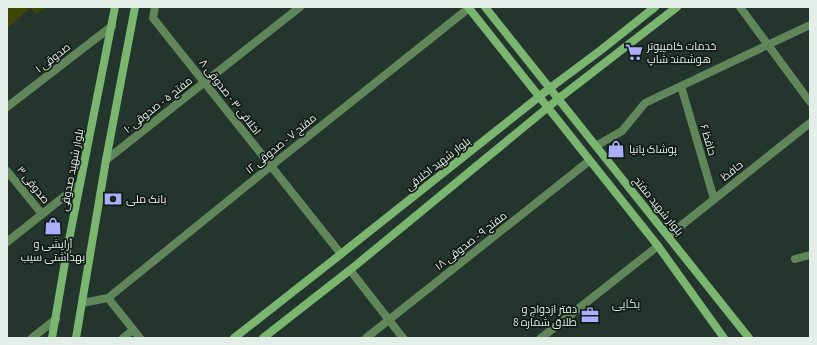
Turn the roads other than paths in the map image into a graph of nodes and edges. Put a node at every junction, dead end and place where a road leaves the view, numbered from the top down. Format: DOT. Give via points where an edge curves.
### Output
graph roads {
  1 [pos="115,7"];
  2 [pos="135,7"];
  3 [pos="155,7"];
  4 [pos="300,7"];
  5 [pos="485,7"];
  6 [pos="655,7"];
  7 [pos="677,7"];
  8 [pos="740,7"];
  9 [pos="468,8"];
  10 [pos="810,24"];
  11 [pos="112,26"];
  12 [pos="768,45"];
  13 [pos="537,72"];
  14 [pos="526,81"];
  15 [pos="204,83"];
  16 [pos="681,86"];
  17 [pos="550,88"];
  18 [pos="540,97"];
  19 [pos="558,99"];
  20 [pos="810,102"];
  21 [pos="7,107"];
  22 [pos="548,107"];
  23 [pos="570,114"];
  24 [pos="560,123"];
  25 [pos="810,123"];
  26 [pos="596,146"];
  27 [pos="106,160"];
  28 [pos="589,161"];
  29 [pos="271,166"];
  30 [pos="7,170"];
  31 [pos="80,184"];
  32 [pos="714,200"];
  33 [pos="40,216"];
  34 [pos="668,236"];
  35 [pos="7,242"];
  36 [pos="658,246"];
  37 [pos="341,254"];
  38 [pos="810,255"];
  39 [pos="794,259"];
  40 [pos="350,270"];
  41 [pos="108,298"];
  42 [pos="82,303"];
  43 [pos="56,319"];
  44 [pos="389,320"];
  45 [pos="133,330"];
  46 [pos="721,337"];
  47 [pos="32,338"];
  48 [pos="52,338"];
  49 [pos="76,338"];
  50 [pos="123,338"];
  51 [pos="140,338"];
  52 [pos="234,338"];
  53 [pos="263,338"];
  54 [pos="366,338"];
  55 [pos="403,338"];
  56 [pos="541,338"];
  57 [pos="749,338"];
  1 -- 11 [label="main road, بلوار شهید صدوقی"];
  2 -- 27 [label="main road"];
  3 -- 15 [label="street, اخلاقی ۳ - صدوقی ۸" via="153,18"];
  4 -- 15 [label="street, مفتح ۵ - صدوقی ۱۰"];
  5 -- 13 [label="main road, بلوار شهید مفتح"];
  6 -- 17 [label="main road, بلوار شهید اخلاقی"];
  7 -- 19 [label="main road"];
  8 -- 12 [label="street"];
  9 -- 14 [label="main road"];
  9 -- 29 [label="street, مفتح ۷ - صدوقی ۱۲"];
  10 -- 12 [label="street"];
  11 -- 21 [label="street, صدوقی ۱"];
  11 -- 31 [label="main road, بلوار شهید صدوقی"];
  12 -- 16 [label="street"];
  12 -- 20 [label="street"];
  13 -- 14 [label="main road" via="535,77"];
  13 -- 17 [label="main road, بلوار شهید مفتح"];
  14 -- 18 [label="main road"];
  15 -- 27 [label="street, مفتح ۵ - صدوقی ۱۰"];
  15 -- 29 [label="street, اخلاقی ۳ - صدوقی ۸"];
  16 -- 26 [label="street" via="645,103 622,131"];
  16 -- 32 [label="street, حافظ ۶"];
  17 -- 18 [label="main road, بلوار شهید اخلاقی"];
  17 -- 19 [label="main road, بلوار شهید مفتح"];
  18 -- 22 [label="main road"];
  18 -- 37 [label="main road, بلوار شهید اخلاقی"];
  19 -- 22 [label="main road"];
  19 -- 23 [label="main road, بلوار شهید مفتح"];
  22 -- 24 [label="main road"];
  22 -- 40 [label="main road"];
  23 -- 24 [label="main road" via="565,115"];
  23 -- 26 [label="main road, بلوار شهید مفتح"];
  24 -- 28 [label="main road"];
  25 -- 32 [label="street, حافظ"];
  26 -- 34 [label="main road, بلوار شهید مفتح"];
  27 -- 42 [label="main road"];
  28 -- 36 [label="main road"];
  28 -- 44 [label="street, مفتح ۹ - صدوقی ۱۸"];
  29 -- 37 [label="street, اخلاقی ۳ - صدوقی ۸"];
  29 -- 41 [label="street, مفتح ۷ - صدوقی ۱۲"];
  30 -- 33 [label="street, صدوقی ۳"];
  31 -- 33 [label="street"];
  31 -- 43 [label="main road, بلوار شهید صدوقی"];
  32 -- 34 [label="street, حافظ"];
  33 -- 35 [label="street"];
  34 -- 57 [label="main road, بلوار شهید مفتح"];
  36 -- 46 [label="main road"];
  36 -- 56 [label="street"];
  37 -- 52 [label="main road, بلوار شهید اخلاقی"];
  38 -- 39 [label="street"];
  40 -- 44 [label="street"];
  40 -- 53 [label="main road"];
  41 -- 42 [label="street"];
  41 -- 45 [label="street"];
  42 -- 49 [label="main road"];
  43 -- 47 [label="street"];
  43 -- 48 [label="main road, بلوار شهید صدوقی"];
  44 -- 54 [label="street, مفتح ۹ - صدوقی ۱۸"];
  44 -- 55 [label="street"];
  45 -- 50 [label="street"];
  45 -- 51 [label="street"];
}
